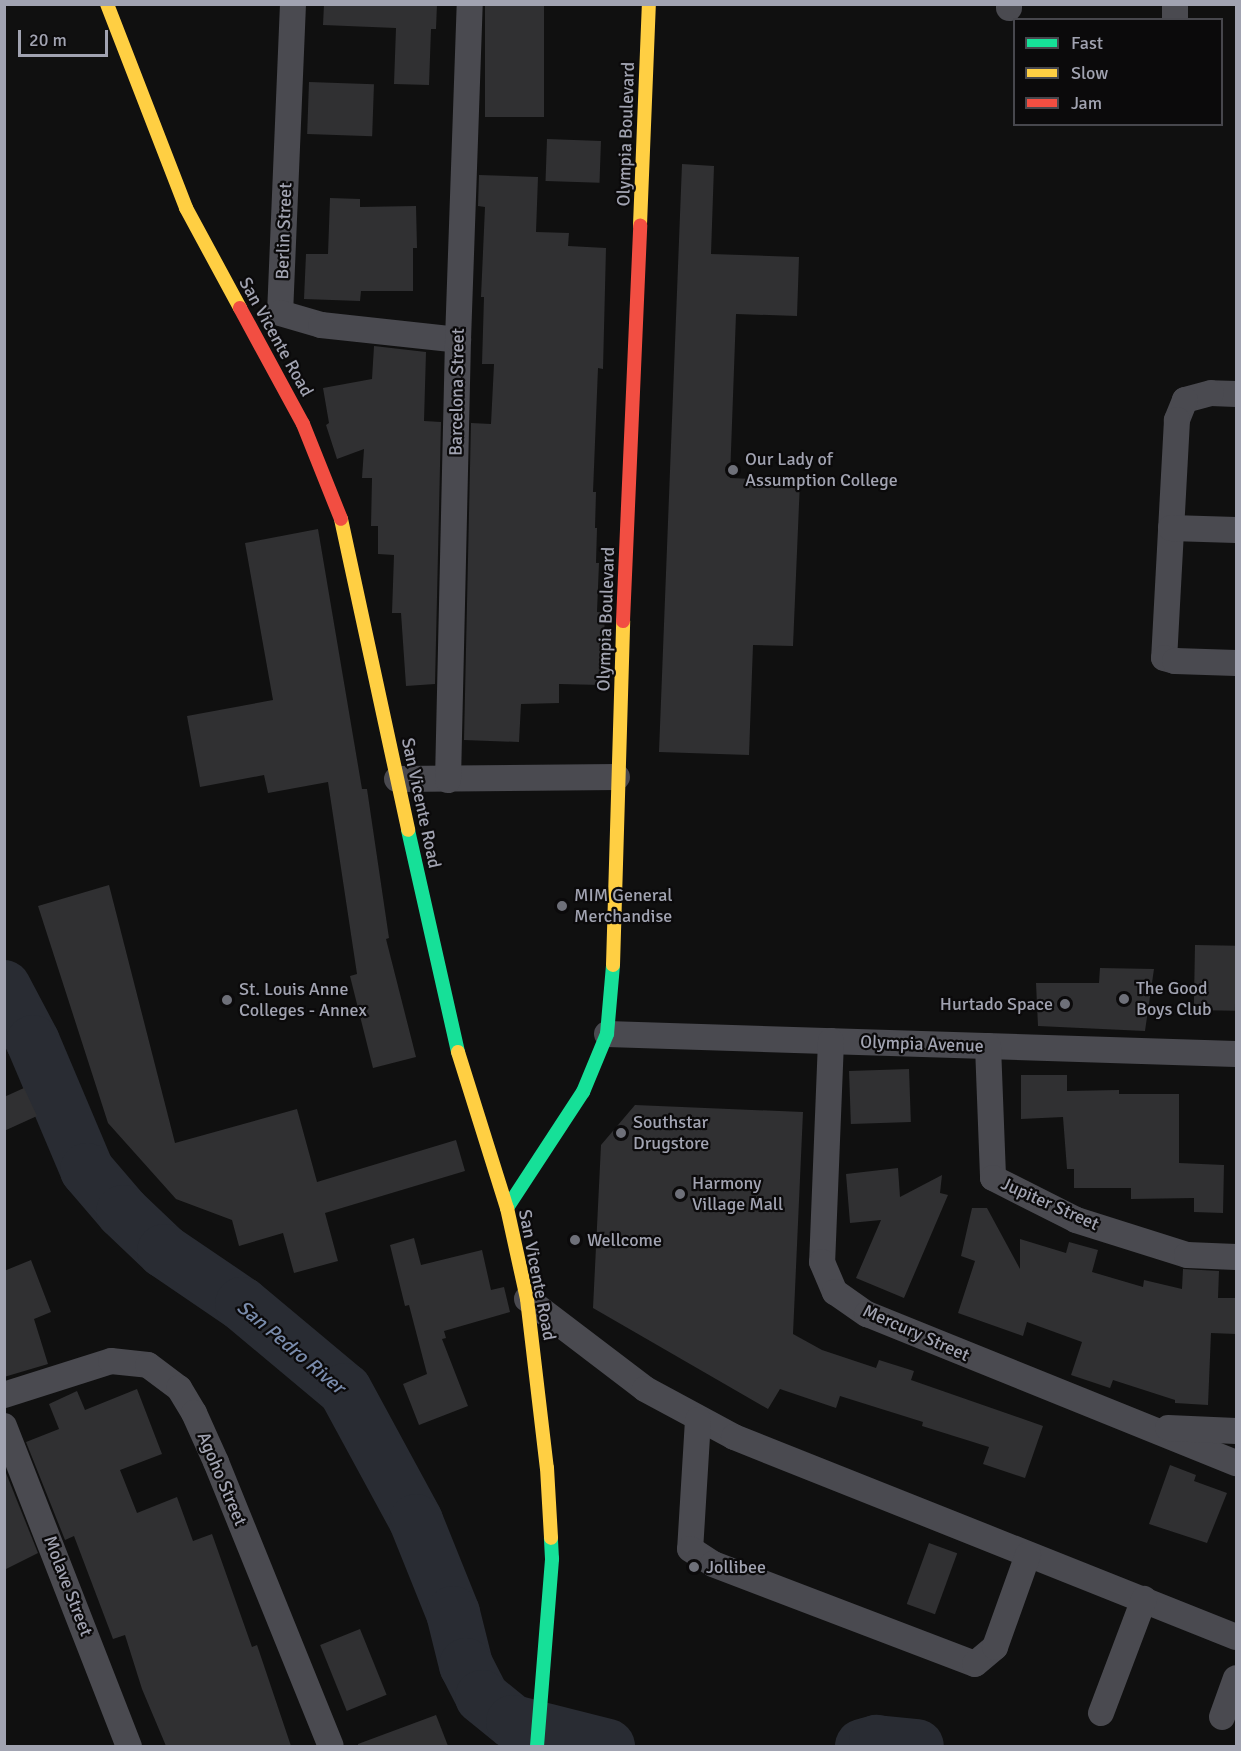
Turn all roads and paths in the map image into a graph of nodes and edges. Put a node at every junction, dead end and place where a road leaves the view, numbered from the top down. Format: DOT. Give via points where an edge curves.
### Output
graph roads {
  1 [pos="107,4"];
  2 [pos="293,4"];
  3 [pos="470,4"];
  4 [pos="650,4"];
  5 [pos="458,340"];
  6 [pos="1236,394"];
  7 [pos="1171,528"];
  8 [pos="1236,530"];
  9 [pos="1236,663"];
  10 [pos="617,777"];
  11 [pos="397,778"];
  12 [pos="448,780"];
  13 [pos="607,1034"];
  14 [pos="831,1041"];
  15 [pos="988,1046"];
  16 [pos="1236,1054"];
  17 [pos="507,1208"];
  18 [pos="1236,1257"];
  19 [pos="528,1299"];
  20 [pos="4,1395"];
  21 [pos="698,1420"];
  22 [pos="4,1426"];
  23 [pos="1148,1427"];
  24 [pos="1236,1431"];
  25 [pos="1236,1463"];
  26 [pos="1028,1555"];
  27 [pos="1144,1599"];
  28 [pos="1236,1637"];
  29 [pos="1236,1678"];
  30 [pos="1101,1713"];
  31 [pos="1222,1717"];
  32 [pos="129,1746"];
  33 [pos="331,1746"];
  34 [pos="537,1746"];
  1 -- 11 [label="main road, San Vicente Road" via="186,208 303,424 344,527"];
  2 -- 5 [label="street, Berlin Street" via="280,313 321,325"];
  3 -- 5 [label="street, Barcelona Street"];
  4 -- 10 [label="main road, Olympia Boulevard"];
  5 -- 12 [label="street, Barcelona Street"];
  6 -- 7 [label="street" via="1211,393 1185,400 1177,420"];
  7 -- 8 [label="street"];
  7 -- 9 [label="street" via="1164,658 1175,662"];
  10 -- 12 [label="street"];
  10 -- 13 [label="main road, Olympia Boulevard" via="613,987"];
  11 -- 12 [label="street"];
  11 -- 17 [label="main road, San Vicente Road" via="460,1061"];
  13 -- 14 [label="street, Olympia Avenue"];
  13 -- 17 [label="main road, Olympia Boulevard" via="583,1092"];
  14 -- 15 [label="street, Olympia Avenue"];
  14 -- 23 [label="street, Mercury Street" via="822,1262 836,1292 867,1314"];
  15 -- 16 [label="street, Olympia Avenue"];
  15 -- 18 [label="street, Jupiter Street" via="993,1178 1076,1220 1187,1255"];
  17 -- 19 [label="main road, San Vicente Road"];
  19 -- 21 [label="street" via="645,1389"];
  19 -- 34 [label="main road, San Vicente Road" via="547,1468 552,1559"];
  20 -- 33 [label="street, Agoho Street" via="111,1361 148,1365 179,1388 216,1462"];
  21 -- 26 [label="street"];
  21 -- 26 [label="street" via="690,1549 713,1564 975,1664 995,1647"];
  22 -- 32 [label="street, Molave Street"];
  23 -- 24 [label="street"];
  23 -- 25 [label="street, Mercury Street"];
  26 -- 27 [label="street"];
  27 -- 28 [label="street"];
  27 -- 30 [label="street"];
  29 -- 31 [label="street"];
}
